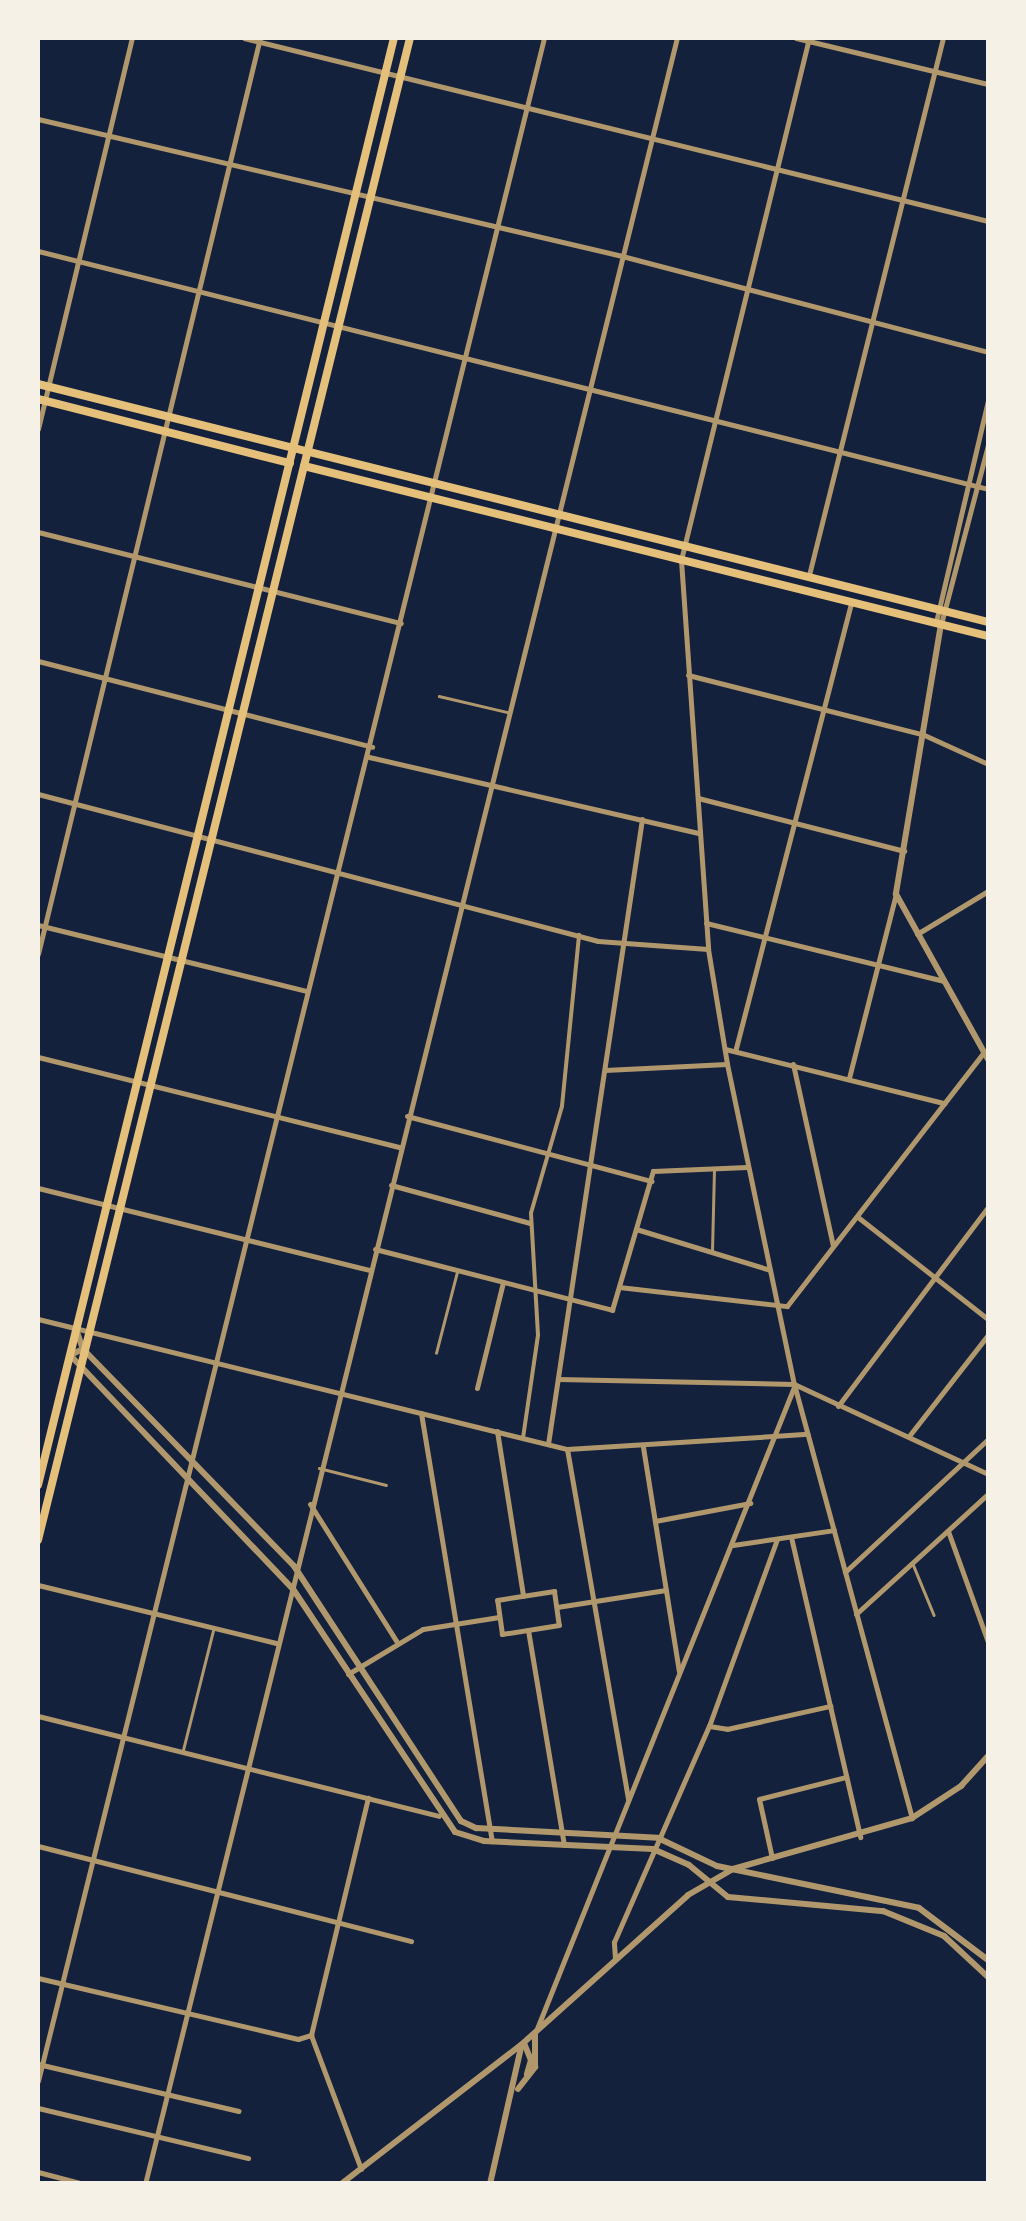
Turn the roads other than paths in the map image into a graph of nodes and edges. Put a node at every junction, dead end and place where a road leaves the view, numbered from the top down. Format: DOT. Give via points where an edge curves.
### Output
graph roads {
  1 [pos="132,38"];
  2 [pos="244,38"];
  3 [pos="394,38"];
  4 [pos="410,38"];
  5 [pos="544,38"];
  6 [pos="677,38"];
  7 [pos="796,38"];
  8 [pos="943,38"];
  9 [pos="808,39"];
  10 [pos="260,40"];
  11 [pos="934,71"];
  12 [pos="386,72"];
  13 [pos="401,76"];
  14 [pos="988,84"];
  15 [pos="527,106"];
  16 [pos="38,119"];
  17 [pos="108,136"];
  18 [pos="652,138"];
  19 [pos="228,166"];
  20 [pos="778,170"];
  21 [pos="356,197"];
  22 [pos="369,200"];
  23 [pos="902,200"];
  24 [pos="988,221"];
  25 [pos="498,229"];
  26 [pos="38,251"];
  27 [pos="622,256"];
  28 [pos="76,262"];
  29 [pos="748,289"];
  30 [pos="198,292"];
  31 [pos="872,320"];
  32 [pos="324,322"];
  33 [pos="338,325"];
  34 [pos="988,352"];
  35 [pos="465,358"];
  36 [pos="42,386"];
  37 [pos="589,390"];
  38 [pos="41,400"];
  39 [pos="988,401"];
  40 [pos="166,417"];
  41 [pos="715,422"];
  42 [pos="38,429"];
  43 [pos="163,430"];
  44 [pos="988,446"];
  45 [pos="293,448"];
  46 [pos="308,452"];
  47 [pos="840,452"];
  48 [pos="290,463"];
  49 [pos="304,466"];
  50 [pos="434,484"];
  51 [pos="969,485"];
  52 [pos="979,487"];
  53 [pos="988,489"];
  54 [pos="430,498"];
  55 [pos="558,515"];
  56 [pos="555,528"];
  57 [pos="38,532"];
  58 [pos="684,547"];
  59 [pos="135,556"];
  60 [pos="681,560"];
  61 [pos="804,577"];
  62 [pos="259,586"];
  63 [pos="796,588"];
  64 [pos="274,589"];
  65 [pos="851,602"];
  66 [pos="942,611"];
  67 [pos="988,622"];
  68 [pos="401,623"];
  69 [pos="938,624"];
  70 [pos="988,636"];
  71 [pos="38,661"];
  72 [pos="688,675"];
  73 [pos="107,682"];
  74 [pos="438,696"];
  75 [pos="824,710"];
  76 [pos="229,711"];
  77 [pos="509,712"];
  78 [pos="242,714"];
  79 [pos="922,734"];
  80 [pos="372,747"];
  81 [pos="369,757"];
  82 [pos="988,764"];
  83 [pos="490,787"];
  84 [pos="38,794"];
  85 [pos="698,798"];
  86 [pos="76,804"];
  87 [pos="642,819"];
  88 [pos="795,824"];
  89 [pos="699,833"];
  90 [pos="198,835"];
  91 [pos="211,838"];
  92 [pos="904,851"];
  93 [pos="339,871"];
  94 [pos="988,891"];
  95 [pos="896,894"];
  96 [pos="461,902"];
  97 [pos="706,923"];
  98 [pos="41,926"];
  99 [pos="917,934"];
  100 [pos="580,935"];
  101 [pos="764,937"];
  102 [pos="623,944"];
  103 [pos="708,949"];
  104 [pos="38,954"];
  105 [pos="167,956"];
  106 [pos="182,960"];
  107 [pos="878,965"];
  108 [pos="944,981"];
  109 [pos="308,992"];
  110 [pos="725,1048"];
  111 [pos="736,1048"];
  112 [pos="986,1055"];
  113 [pos="38,1057"];
  114 [pos="727,1064"];
  115 [pos="794,1064"];
  116 [pos="605,1070"];
  117 [pos="850,1078"];
  118 [pos="137,1081"];
  119 [pos="149,1084"];
  120 [pos="944,1103"];
  121 [pos="407,1116"];
  122 [pos="276,1117"];
  123 [pos="400,1147"];
  124 [pos="546,1154"];
  125 [pos="592,1166"];
  126 [pos="714,1166"];
  127 [pos="747,1167"];
  128 [pos="650,1181"];
  129 [pos="390,1185"];
  130 [pos="38,1188"];
  131 [pos="106,1205"];
  132 [pos="988,1207"];
  133 [pos="119,1208"];
  134 [pos="859,1218"];
  135 [pos="530,1223"];
  136 [pos="636,1229"];
  137 [pos="245,1239"];
  138 [pos="834,1249"];
  139 [pos="374,1250"];
  140 [pos="712,1253"];
  141 [pos="369,1270"];
  142 [pos="457,1270"];
  143 [pos="770,1270"];
  144 [pos="935,1278"];
  145 [pos="503,1282"];
  146 [pos="619,1286"];
  147 [pos="538,1291"];
  148 [pos="570,1300"];
  149 [pos="778,1308"];
  150 [pos="38,1320"];
  151 [pos="988,1320"];
  152 [pos="76,1329"];
  153 [pos="88,1332"];
  154 [pos="988,1335"];
  155 [pos="83,1350"];
  156 [pos="436,1353"];
  157 [pos="70,1355"];
  158 [pos="214,1363"];
  159 [pos="80,1365"];
  160 [pos="558,1379"];
  161 [pos="794,1384"];
  162 [pos="477,1388"];
  163 [pos="338,1393"];
  164 [pos="838,1406"];
  165 [pos="420,1413"];
  166 [pos="497,1431"];
  167 [pos="808,1434"];
  168 [pos="908,1436"];
  169 [pos="523,1438"];
  170 [pos="988,1439"];
  171 [pos="778,1440"];
  172 [pos="548,1445"];
  173 [pos="643,1447"];
  174 [pos="567,1449"];
  175 [pos="42,1453"];
  176 [pos="190,1460"];
  177 [pos="963,1462"];
  178 [pos="319,1468"];
  179 [pos="988,1474"];
  180 [pos="186,1476"];
  181 [pos="38,1485"];
  182 [pos="386,1485"];
  183 [pos="988,1494"];
  184 [pos="751,1502"];
  185 [pos="310,1504"];
  186 [pos="655,1521"];
  187 [pos="834,1530"];
  188 [pos="948,1531"];
  189 [pos="790,1536"];
  190 [pos="777,1539"];
  191 [pos="38,1540"];
  192 [pos="733,1546"];
  193 [pos="913,1563"];
  194 [pos="294,1566"];
  195 [pos="845,1572"];
  196 [pos="38,1585"];
  197 [pos="293,1589"];
  198 [pos="666,1590"];
  199 [pos="523,1596"];
  200 [pos="596,1601"];
  201 [pos="556,1607"];
  202 [pos="856,1614"];
  203 [pos="934,1614"];
  204 [pos="154,1615"];
  205 [pos="500,1617"];
  206 [pos="456,1624"];
  207 [pos="214,1629"];
  208 [pos="528,1630"];
  209 [pos="276,1642"];
  210 [pos="397,1642"];
  211 [pos="988,1642"];
  212 [pos="358,1667"];
  213 [pos="348,1674"];
  214 [pos="680,1676"];
  215 [pos="830,1706"];
  216 [pos="38,1716"];
  217 [pos="708,1726"];
  218 [pos="124,1737"];
  219 [pos="183,1751"];
  220 [pos="988,1756"];
  221 [pos="244,1768"];
  222 [pos="846,1777"];
  223 [pos="368,1797"];
  224 [pos="628,1801"];
  225 [pos="439,1816"];
  226 [pos="912,1818"];
  227 [pos="490,1828"];
  228 [pos="562,1833"];
  229 [pos="614,1836"];
  230 [pos="860,1836"];
  231 [pos="658,1838"];
  232 [pos="492,1841"];
  233 [pos="564,1845"];
  234 [pos="38,1846"];
  235 [pos="610,1847"];
  236 [pos="653,1849"];
  237 [pos="772,1858"];
  238 [pos="92,1860"];
  239 [pos="733,1869"];
  240 [pos="709,1882"];
  241 [pos="216,1890"];
  242 [pos="339,1919"];
  243 [pos="411,1941"];
  244 [pos="615,1958"];
  245 [pos="988,1960"];
  246 [pos="988,1976"];
  247 [pos="38,1978"];
  248 [pos="61,1984"];
  249 [pos="186,2014"];
  250 [pos="535,2034"];
  251 [pos="311,2035"];
  252 [pos="523,2044"];
  253 [pos="40,2064"];
  254 [pos="38,2081"];
  255 [pos="516,2092"];
  256 [pos="166,2096"];
  257 [pos="38,2108"];
  258 [pos="240,2112"];
  259 [pos="156,2137"];
  260 [pos="248,2158"];
  261 [pos="361,2169"];
  262 [pos="38,2172"];
  263 [pos="84,2184"];
  264 [pos="144,2184"];
  265 [pos="341,2184"];
  266 [pos="490,2184"];
  1 -- 17 [label="street"];
  2 -- 10 [label="street"];
  3 -- 12 [label="main road"];
  4 -- 13 [label="main road"];
  5 -- 15 [label="street"];
  6 -- 18 [label="street"];
  7 -- 9 [label="street"];
  8 -- 11 [label="street"];
  9 -- 11 [label="street"];
  9 -- 20 [label="street"];
  10 -- 12 [label="street"];
  10 -- 19 [label="street"];
  11 -- 14 [label="street"];
  11 -- 23 [label="street"];
  12 -- 13 [label="street"];
  12 -- 21 [label="main road"];
  13 -- 15 [label="street"];
  13 -- 22 [label="main road"];
  15 -- 18 [label="street"];
  15 -- 25 [label="street"];
  16 -- 17 [label="street"];
  17 -- 19 [label="street"];
  17 -- 28 [label="street"];
  18 -- 20 [label="street"];
  18 -- 27 [label="street"];
  19 -- 21 [label="street"];
  19 -- 30 [label="street"];
  20 -- 23 [label="street"];
  20 -- 29 [label="street"];
  21 -- 22 [label="street"];
  21 -- 32 [label="main road"];
  22 -- 25 [label="street"];
  22 -- 33 [label="main road"];
  23 -- 24 [label="street"];
  23 -- 31 [label="street"];
  25 -- 27 [label="street"];
  25 -- 35 [label="street"];
  26 -- 28 [label="street"];
  27 -- 29 [label="street"];
  27 -- 37 [label="street"];
  28 -- 30 [label="street"];
  28 -- 36 [label="street"];
  29 -- 31 [label="street"];
  29 -- 41 [label="street"];
  30 -- 32 [label="street"];
  30 -- 40 [label="street"];
  31 -- 34 [label="street"];
  31 -- 47 [label="street"];
  32 -- 33 [label="street"];
  32 -- 45 [label="main road"];
  33 -- 35 [label="street"];
  33 -- 46 [label="main road"];
  35 -- 37 [label="street"];
  35 -- 50 [label="street"];
  36 -- 38 [label="street"];
  36 -- 40 [label="main road"];
  37 -- 41 [label="street"];
  37 -- 55 [label="street"];
  38 -- 42 [label="street"];
  38 -- 43 [label="main road"];
  39 -- 51 [label="street"];
  40 -- 43 [label="street"];
  40 -- 45 [label="main road"];
  41 -- 47 [label="street"];
  41 -- 58 [label="street"];
  43 -- 48 [label="main road"];
  43 -- 59 [label="street"];
  44 -- 52 [label="street"];
  45 -- 46 [label="main road"];
  45 -- 48 [label="main road"];
  46 -- 49 [label="main road"];
  46 -- 50 [label="main road"];
  47 -- 51 [label="street"];
  47 -- 61 [label="street"];
  48 -- 49 [label="main road"];
  48 -- 62 [label="main road"];
  49 -- 54 [label="main road"];
  49 -- 64 [label="main road"];
  50 -- 54 [label="street"];
  50 -- 55 [label="main road"];
  51 -- 52 [label="street"];
  51 -- 66 [label="street"];
  52 -- 53 [label="street"];
  52 -- 66 [label="street"];
  54 -- 56 [label="main road"];
  54 -- 68 [label="street"];
  55 -- 56 [label="street"];
  55 -- 58 [label="main road"];
  56 -- 60 [label="main road"];
  56 -- 77 [label="street"];
  57 -- 59 [label="street"];
  58 -- 60 [label="street"];
  58 -- 61 [label="main road"];
  59 -- 62 [label="street"];
  59 -- 73 [label="street"];
  60 -- 63 [label="main road"];
  60 -- 72 [label="street"];
  61 -- 63 [label="main road"];
  61 -- 66 [label="main road"];
  62 -- 64 [label="street"];
  62 -- 76 [label="main road"];
  63 -- 65 [label="main road"];
  64 -- 68 [label="street"];
  64 -- 78 [label="main road"];
  65 -- 69 [label="main road"];
  65 -- 75 [label="street"];
  66 -- 67 [label="main road"];
  66 -- 69 [label="street"];
  68 -- 80 [label="street"];
  69 -- 70 [label="main road"];
  69 -- 79 [label="street"];
  71 -- 73 [label="street"];
  72 -- 75 [label="street"];
  72 -- 85 [label="street"];
  73 -- 76 [label="street"];
  73 -- 86 [label="street"];
  74 -- 77 [label="lane"];
  75 -- 79 [label="street"];
  75 -- 88 [label="street"];
  76 -- 78 [label="street"];
  76 -- 90 [label="main road"];
  77 -- 83 [label="street"];
  78 -- 80 [label="street"];
  78 -- 91 [label="main road"];
  79 -- 82 [label="street"];
  79 -- 92 [label="street"];
  80 -- 81 [label="street"];
  81 -- 83 [label="street"];
  81 -- 93 [label="street"];
  83 -- 87 [label="street"];
  83 -- 96 [label="street"];
  84 -- 86 [label="street"];
  85 -- 88 [label="street"];
  85 -- 89 [label="street"];
  86 -- 90 [label="street"];
  86 -- 98 [label="street"];
  87 -- 89 [label="street"];
  87 -- 102 [label="street"];
  88 -- 92 [label="street"];
  88 -- 101 [label="street"];
  89 -- 97 [label="street"];
  90 -- 91 [label="street"];
  90 -- 105 [label="main road"];
  91 -- 93 [label="street"];
  91 -- 106 [label="main road"];
  92 -- 95 [label="street"];
  93 -- 96 [label="street"];
  93 -- 109 [label="street"];
  94 -- 99 [label="street"];
  95 -- 99 [label="street"];
  95 -- 107 [label="street"];
  96 -- 100 [label="street"];
  96 -- 121 [label="street"];
  97 -- 101 [label="street"];
  97 -- 103 [label="street"];
  98 -- 104 [label="street"];
  98 -- 105 [label="street"];
  99 -- 108 [label="street"];
  100 -- 102 [label="street"];
  100 -- 124 [label="street" via="562,1106"];
  101 -- 107 [label="street"];
  101 -- 111 [label="street"];
  102 -- 103 [label="street"];
  102 -- 116 [label="street"];
  103 -- 110 [label="street"];
  105 -- 106 [label="street"];
  105 -- 118 [label="main road"];
  106 -- 109 [label="street"];
  106 -- 119 [label="main road"];
  107 -- 108 [label="street"];
  107 -- 117 [label="street"];
  108 -- 112 [label="street"];
  109 -- 122 [label="street"];
  110 -- 111 [label="street"];
  110 -- 114 [label="street"];
  111 -- 115 [label="street"];
  112 -- 120 [label="street"];
  113 -- 118 [label="street"];
  114 -- 116 [label="street"];
  114 -- 127 [label="street"];
  115 -- 117 [label="street"];
  115 -- 138 [label="street"];
  116 -- 125 [label="street"];
  117 -- 120 [label="street"];
  118 -- 119 [label="street"];
  118 -- 131 [label="main road"];
  119 -- 122 [label="street"];
  119 -- 133 [label="main road"];
  120 -- 134 [label="street"];
  121 -- 123 [label="street"];
  121 -- 124 [label="street"];
  122 -- 123 [label="street"];
  122 -- 137 [label="street"];
  123 -- 129 [label="street"];
  124 -- 125 [label="street"];
  124 -- 135 [label="street"];
  125 -- 128 [label="street"];
  125 -- 148 [label="street"];
  126 -- 127 [label="street"];
  126 -- 128 [label="street" via="654,1171"];
  126 -- 140 [label="lane"];
  127 -- 143 [label="street"];
  128 -- 136 [label="street"];
  129 -- 135 [label="street"];
  129 -- 139 [label="street"];
  130 -- 131 [label="street"];
  131 -- 133 [label="street"];
  131 -- 152 [label="main road"];
  132 -- 144 [label="street"];
  133 -- 137 [label="street"];
  133 -- 153 [label="main road"];
  134 -- 138 [label="street"];
  134 -- 144 [label="street"];
  135 -- 147 [label="street"];
  136 -- 140 [label="street"];
  136 -- 146 [label="street"];
  137 -- 141 [label="street"];
  137 -- 158 [label="street"];
  138 -- 149 [label="street" via="796,1298"];
  139 -- 141 [label="street"];
  139 -- 142 [label="street"];
  140 -- 143 [label="street"];
  141 -- 163 [label="street"];
  142 -- 145 [label="street"];
  142 -- 156 [label="lane"];
  143 -- 149 [label="street"];
  144 -- 151 [label="street"];
  144 -- 164 [label="street"];
  145 -- 147 [label="street"];
  145 -- 162 [label="street"];
  146 -- 148 [label="street" via="612,1310"];
  146 -- 149 [label="street"];
  147 -- 148 [label="street"];
  147 -- 169 [label="street" via="538,1344"];
  148 -- 160 [label="street"];
  149 -- 161 [label="street"];
  150 -- 152 [label="street"];
  152 -- 153 [label="street"];
  152 -- 155 [label="street"];
  152 -- 157 [label="main road"];
  153 -- 155 [label="main road"];
  153 -- 158 [label="street"];
  154 -- 168 [label="street"];
  155 -- 157 [label="street"];
  155 -- 159 [label="main road"];
  155 -- 176 [label="street"];
  157 -- 159 [label="street"];
  157 -- 175 [label="main road"];
  158 -- 163 [label="street"];
  158 -- 176 [label="street"];
  159 -- 180 [label="street"];
  159 -- 191 [label="main road"];
  160 -- 161 [label="street"];
  160 -- 172 [label="street"];
  161 -- 164 [label="street"];
  161 -- 167 [label="street"];
  161 -- 171 [label="street"];
  163 -- 165 [label="street"];
  163 -- 178 [label="street"];
  164 -- 168 [label="street"];
  165 -- 166 [label="street"];
  165 -- 206 [label="street"];
  166 -- 169 [label="street"];
  166 -- 199 [label="street"];
  167 -- 171 [label="street"];
  167 -- 187 [label="street"];
  168 -- 177 [label="street"];
  169 -- 172 [label="street"];
  170 -- 177 [label="street"];
  171 -- 173 [label="street"];
  171 -- 184 [label="street"];
  172 -- 174 [label="street"];
  173 -- 174 [label="street"];
  173 -- 186 [label="street"];
  174 -- 200 [label="street"];
  175 -- 181 [label="main road"];
  176 -- 180 [label="street"];
  176 -- 194 [label="street"];
  177 -- 179 [label="street"];
  177 -- 195 [label="street"];
  178 -- 182 [label="lane"];
  178 -- 185 [label="street"];
  180 -- 197 [label="street"];
  180 -- 204 [label="street"];
  183 -- 188 [label="street"];
  184 -- 186 [label="street"];
  184 -- 192 [label="street"];
  185 -- 194 [label="street"];
  185 -- 210 [label="street"];
  186 -- 198 [label="street"];
  187 -- 189 [label="street"];
  187 -- 195 [label="street"];
  188 -- 193 [label="street"];
  188 -- 211 [label="street"];
  189 -- 190 [label="street"];
  189 -- 215 [label="street"];
  190 -- 192 [label="street"];
  190 -- 217 [label="street"];
  192 -- 214 [label="street"];
  193 -- 202 [label="street"];
  193 -- 203 [label="lane"];
  194 -- 197 [label="street"];
  194 -- 212 [label="street"];
  195 -- 202 [label="street"];
  196 -- 204 [label="street"];
  197 -- 209 [label="street"];
  197 -- 213 [label="street"];
  198 -- 200 [label="street"];
  198 -- 214 [label="street"];
  199 -- 201 [label="street" via="554,1591"];
  199 -- 205 [label="street" via="497,1600"];
  200 -- 201 [label="street"];
  200 -- 224 [label="street"];
  201 -- 208 [label="street" via="560,1625"];
  202 -- 226 [label="street"];
  204 -- 207 [label="street"];
  204 -- 218 [label="street"];
  205 -- 206 [label="street"];
  205 -- 208 [label="street" via="502,1634"];
  206 -- 210 [label="street"];
  206 -- 227 [label="street"];
  207 -- 209 [label="street"];
  207 -- 219 [label="lane"];
  208 -- 228 [label="street"];
  209 -- 221 [label="street"];
  210 -- 212 [label="street"];
  212 -- 213 [label="street"];
  212 -- 227 [label="street" via="452,1812 476,1828"];
  213 -- 225 [label="street"];
  214 -- 224 [label="street"];
  215 -- 217 [label="street" via="727,1729"];
  215 -- 222 [label="street"];
  216 -- 218 [label="street"];
  217 -- 231 [label="street"];
  218 -- 219 [label="street"];
  218 -- 238 [label="street"];
  219 -- 221 [label="street"];
  220 -- 226 [label="street" via="961,1786"];
  221 -- 223 [label="street"];
  221 -- 241 [label="street"];
  222 -- 230 [label="street"];
  222 -- 237 [label="street" via="759,1799"];
  223 -- 225 [label="street"];
  223 -- 242 [label="street"];
  224 -- 229 [label="street"];
  225 -- 232 [label="street" via="470,1839"];
  226 -- 230 [label="street"];
  227 -- 228 [label="street"];
  227 -- 232 [label="street"];
  228 -- 229 [label="street"];
  228 -- 233 [label="street"];
  229 -- 231 [label="street"];
  229 -- 235 [label="street"];
  230 -- 237 [label="street"];
  231 -- 236 [label="street"];
  231 -- 239 [label="street"];
  232 -- 233 [label="street"];
  233 -- 235 [label="street"];
  234 -- 238 [label="street"];
  235 -- 236 [label="street"];
  235 -- 250 [label="street"];
  236 -- 240 [label="street"];
  236 -- 244 [label="street" via="614,1942"];
  237 -- 239 [label="street"];
  238 -- 241 [label="street"];
  238 -- 248 [label="street"];
  239 -- 240 [label="street"];
  239 -- 245 [label="street" via="918,1908 944,1921"];
  240 -- 244 [label="street"];
  240 -- 246 [label="street" via="728,1896 838,1902 918,1922"];
  241 -- 242 [label="street"];
  241 -- 249 [label="street"];
  242 -- 243 [label="street"];
  242 -- 251 [label="street"];
  244 -- 250 [label="street"];
  247 -- 248 [label="street"];
  248 -- 249 [label="street"];
  248 -- 253 [label="street"];
  249 -- 251 [label="street" via="298,2039"];
  249 -- 256 [label="street"];
  250 -- 252 [label="street"];
  250 -- 255 [label="street" via="535,2067"];
  251 -- 261 [label="street"];
  252 -- 255 [label="street"];
  252 -- 261 [label="street"];
  253 -- 254 [label="street"];
  253 -- 256 [label="street"];
  255 -- 266 [label="street"];
  256 -- 258 [label="street"];
  256 -- 259 [label="street"];
  257 -- 259 [label="street"];
  259 -- 260 [label="street"];
  259 -- 264 [label="street"];
  261 -- 265 [label="street"];
  262 -- 263 [label="street"];
}
